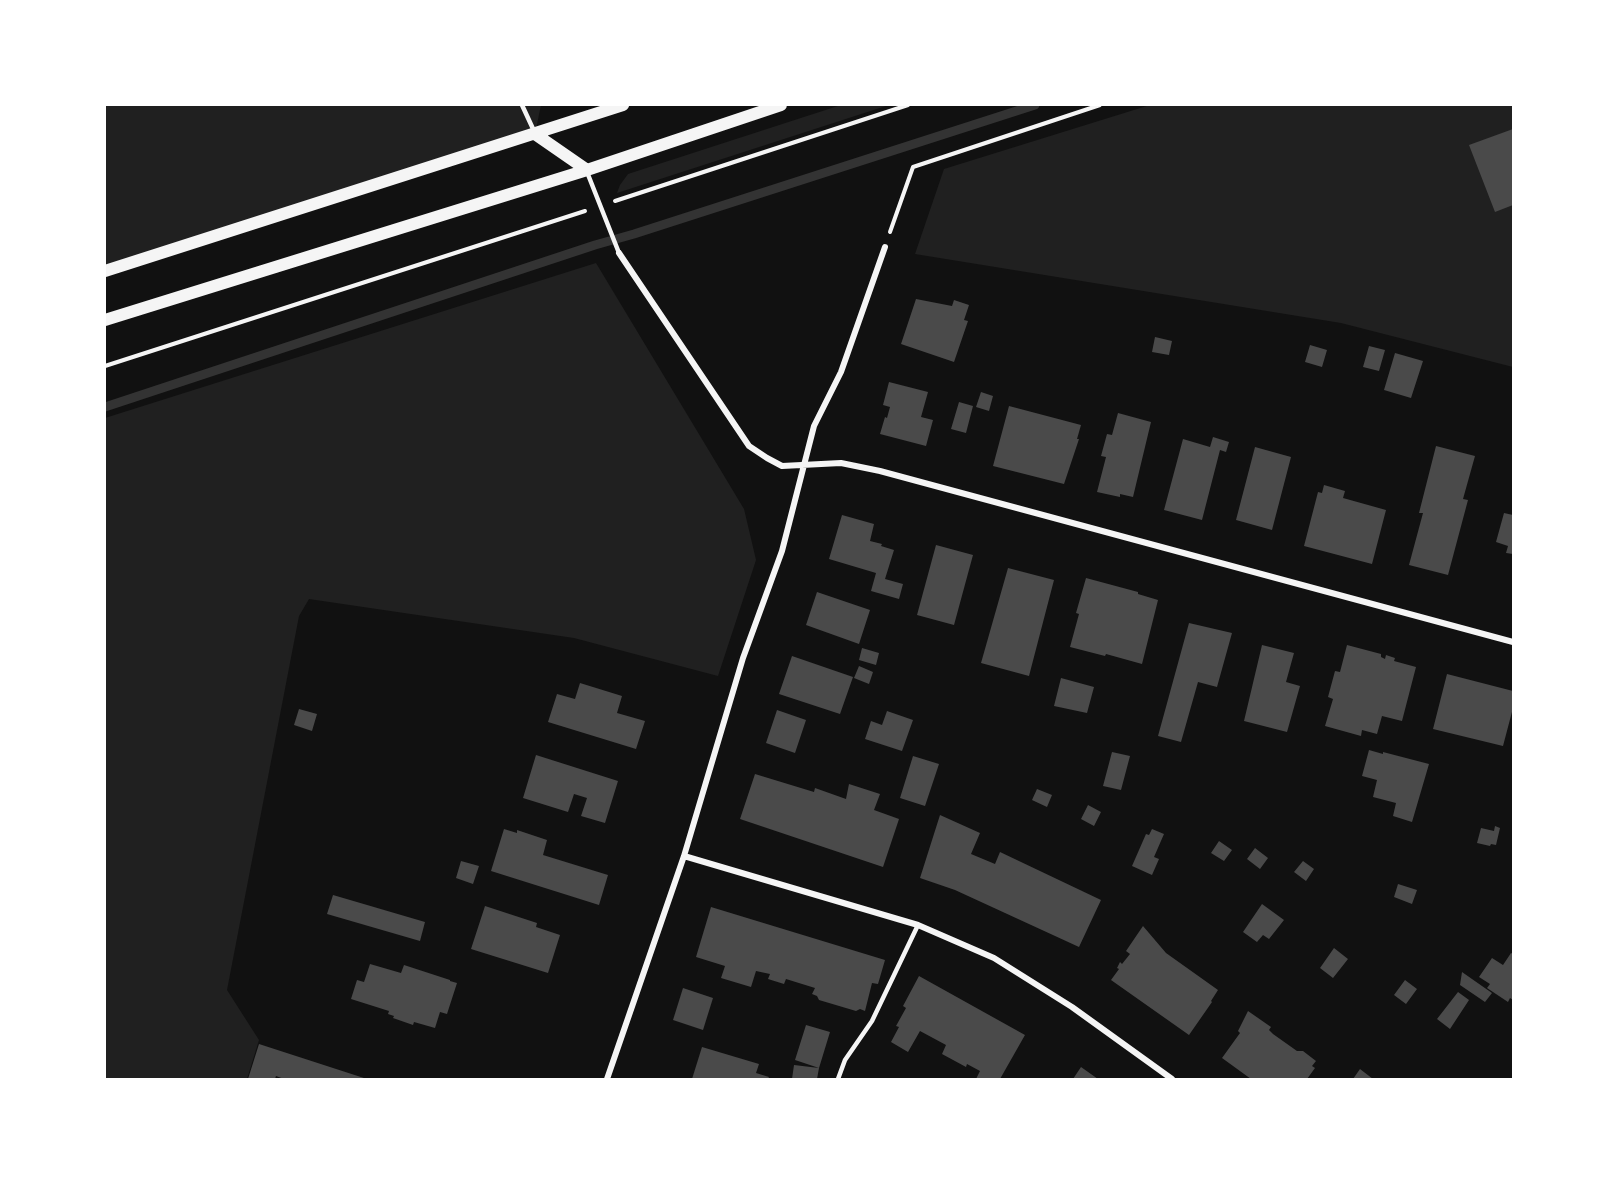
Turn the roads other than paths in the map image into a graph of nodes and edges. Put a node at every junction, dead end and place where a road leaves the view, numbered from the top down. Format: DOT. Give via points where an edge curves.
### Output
graph roads {
  1 [pos="522,105"];
  2 [pos="622,105"];
  3 [pos="781,105"];
  4 [pos="535,134"];
  5 [pos="587,170"];
  6 [pos="885,247"];
  7 [pos="619,253"];
  8 [pos="105,271"];
  9 [pos="105,320"];
  10 [pos="805,466"];
  11 [pos="1513,642"];
  12 [pos="684,856"];
  13 [pos="918,925"];
  14 [pos="607,1079"];
  15 [pos="838,1079"];
  16 [pos="1172,1079"];
  1 -- 4 [label="lane"];
  2 -- 4 [label="main road"];
  3 -- 5 [label="main road"];
  4 -- 5 [label="main road"];
  4 -- 8 [label="main road"];
  5 -- 7 [label="lane"];
  5 -- 9 [label="main road"];
  6 -- 10 [label="street" via="841,372 814,426"];
  7 -- 10 [label="street" via="749,446 782,466"];
  10 -- 11 [label="street" via="841,464 880,471"];
  10 -- 12 [label="street" via="782,551 743,657"];
  12 -- 13 [label="street"];
  12 -- 14 [label="street"];
  13 -- 15 [label="lane" via="872,1021 845,1060"];
  13 -- 16 [label="street" via="1004,964"];
}
